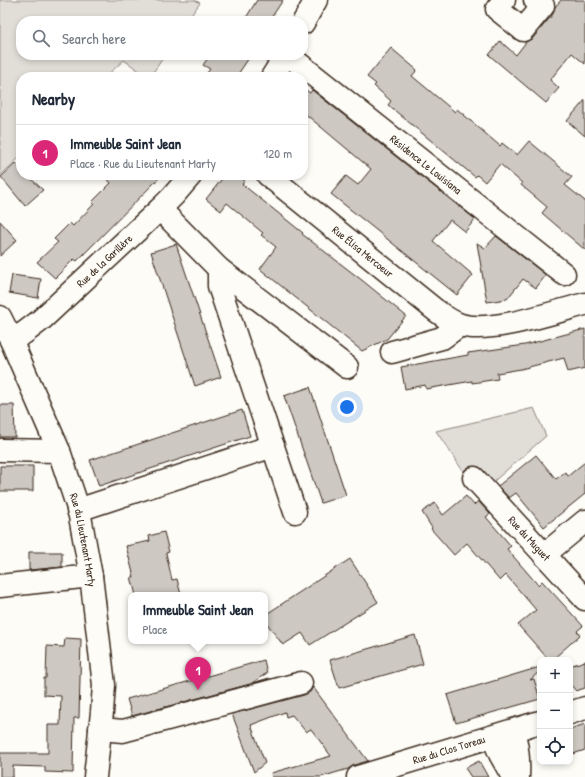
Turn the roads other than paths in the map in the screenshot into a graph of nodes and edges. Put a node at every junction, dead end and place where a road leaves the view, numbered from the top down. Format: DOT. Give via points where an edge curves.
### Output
graph roads {
  1 [pos="316,0"];
  2 [pos="504,0"];
  3 [pos="535,0"];
  4 [pos="307,16"];
  5 [pos="284,60"];
  6 [pos="293,60"];
  7 [pos="275,72"];
  8 [pos="187,180"];
  9 [pos="274,180"];
  10 [pos="160,209"];
  11 [pos="219,269"];
  12 [pos="564,274"];
  13 [pos="585,304"];
  14 [pos="0,317"];
  15 [pos="460,325"];
  16 [pos="11,340"];
  17 [pos="392,352"];
  18 [pos="347,367"];
  19 [pos="273,446"];
  20 [pos="0,450"];
  21 [pos="59,452"];
  22 [pos="474,478"];
  23 [pos="78,510"];
  24 [pos="295,512"];
  25 [pos="585,521"];
  26 [pos="544,555"];
  27 [pos="91,576"];
  28 [pos="0,586"];
  29 [pos="585,598"];
  30 [pos="301,683"];
  31 [pos="585,708"];
  32 [pos="573,712"];
  33 [pos="537,723"];
  34 [pos="100,729"];
  35 [pos="503,734"];
  36 [pos="95,777"];
  37 [pos="358,777"];
  38 [pos="513,777"];
  39 [pos="518,777"];
  1 -- 4 [label="street"];
  2 -- 3 [label="street" via="497,9 523,30 543,6"];
  5 -- 7 [label="street"];
  6 -- 12 [label="street, Résidence Le Louisiana"];
  8 -- 10 [label="street, Rue de la Garillère"];
  9 -- 15 [label="street, Rue Élisa Mercoeur" via="434,309"];
  10 -- 11 [label="street"];
  10 -- 16 [label="street, Rue de la Garillère" via="41,320"];
  11 -- 18 [label="street"];
  11 -- 19 [label="street" via="220,286"];
  13 -- 15 [label="street, Rue Élisa Mercoeur" via="491,326"];
  14 -- 16 [label="street, Rue du Lieutenant Marty"];
  15 -- 17 [label="street" via="442,338"];
  16 -- 21 [label="street, Rue du Lieutenant Marty"];
  19 -- 23 [label="street"];
  19 -- 24 [label="street"];
  20 -- 21 [label="street"];
  21 -- 23 [label="street, Rue du Lieutenant Marty"];
  22 -- 26 [label="street, Rue du Muguet"];
  23 -- 27 [label="street, Rue du Lieutenant Marty"];
  25 -- 26 [label="street"];
  26 -- 29 [label="street, Rue du Muguet"];
  27 -- 28 [label="street"];
  27 -- 34 [label="street, Rue du Lieutenant Marty" via="104,685"];
  30 -- 34 [label="street" via="123,731"];
  31 -- 32 [label="street"];
  33 -- 35 [label="street, Rue du Clos Toreau"];
  34 -- 36 [label="street, Rue du Lieutenant Marty"];
  35 -- 37 [label="street, Rue du Clos Toreau"];
  35 -- 38 [label="street" via="500,754"];
  35 -- 39 [label="street" via="518,747"];
}
